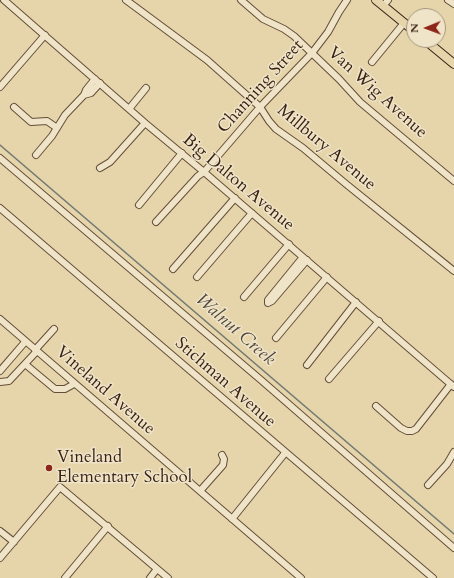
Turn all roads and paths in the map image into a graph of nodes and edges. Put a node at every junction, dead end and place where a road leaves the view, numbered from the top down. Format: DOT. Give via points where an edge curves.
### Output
graph roads {
  1 [pos="4,0"];
  2 [pos="126,0"];
  3 [pos="241,0"];
  4 [pos="347,0"];
  5 [pos="376,0"];
  6 [pos="448,0"];
  7 [pos="386,3"];
  8 [pos="454,4"];
  9 [pos="404,23"];
  10 [pos="45,35"];
  11 [pos="435,48"];
  12 [pos="312,53"];
  13 [pos="372,62"];
  14 [pos="453,62"];
  15 [pos="98,81"];
  16 [pos="0,87"];
  17 [pos="146,88"];
  18 [pos="14,107"];
  19 [pos="260,107"];
  20 [pos="129,109"];
  21 [pos="145,123"];
  22 [pos="57,128"];
  23 [pos="182,154"];
  24 [pos="36,155"];
  25 [pos="0,158"];
  26 [pos="100,168"];
  27 [pos="204,172"];
  28 [pos="454,181"];
  29 [pos="235,198"];
  30 [pos="139,204"];
  31 [pos="0,208"];
  32 [pos="252,213"];
  33 [pos="156,222"];
  34 [pos="289,244"];
  35 [pos="305,259"];
  36 [pos="173,269"];
  37 [pos="454,271"];
  38 [pos="197,277"];
  39 [pos="327,277"];
  40 [pos="244,297"];
  41 [pos="356,302"];
  42 [pos="0,320"];
  43 [pos="379,321"];
  44 [pos="54,329"];
  45 [pos="276,338"];
  46 [pos="25,342"];
  47 [pos="36,350"];
  48 [pos="25,364"];
  49 [pos="307,365"];
  50 [pos="0,371"];
  51 [pos="329,379"];
  52 [pos="0,382"];
  53 [pos="74,384"];
  54 [pos="453,385"];
  55 [pos="376,406"];
  56 [pos="454,452"];
  57 [pos="285,453"];
  58 [pos="222,455"];
  59 [pos="428,485"];
  60 [pos="200,491"];
  61 [pos="232,518"];
  62 [pos="108,526"];
  63 [pos="0,531"];
  64 [pos="14,542"];
  65 [pos="454,548"];
  66 [pos="1,556"];
  67 [pos="157,569"];
  68 [pos="65,578"];
  69 [pos="150,578"];
  70 [pos="168,578"];
  71 [pos="301,578"];
  72 [pos="433,578"];
  1 -- 10 [label="street, Big Dalton Avenue"];
  2 -- 19 [label="street, Millbury Avenue" via="202,56"];
  3 -- 12 [label="street, Van Wig Avenue" via="263,19 284,28"];
  4 -- 12 [label="street, Channing Street"];
  5 -- 7 [label="main road"];
  6 -- 8 [label="street"];
  7 -- 9 [label="main road"];
  9 -- 13 [label="street"];
  10 -- 15 [label="street, Big Dalton Avenue"];
  10 -- 16 [label="street"];
  11 -- 14 [label="main road"];
  12 -- 19 [label="street, Channing Street"];
  12 -- 28 [label="street, Van Wig Avenue" via="360,102"];
  15 -- 20 [label="street, Big Dalton Avenue"];
  15 -- 22 [label="street" via="91,93 84,95 65,115"];
  17 -- 20 [label="street"];
  18 -- 22 [label="street" via="31,122 48,122"];
  19 -- 27 [label="street, Channing Street"];
  19 -- 37 [label="street, Millbury Avenue" via="276,129"];
  20 -- 21 [label="street, Big Dalton Avenue"];
  21 -- 23 [label="street, Big Dalton Avenue"];
  21 -- 26 [label="street" via="110,162"];
  22 -- 24 [label="street"];
  23 -- 27 [label="street, Big Dalton Avenue"];
  23 -- 30 [label="street"];
  25 -- 65 [label="street"];
  27 -- 29 [label="street, Big Dalton Avenue"];
  27 -- 33 [label="street, Channing Street"];
  29 -- 32 [label="street, Big Dalton Avenue"];
  29 -- 36 [label="street"];
  31 -- 57 [label="street, Stichman Avenue"];
  32 -- 34 [label="street, Big Dalton Avenue"];
  32 -- 38 [label="street"];
  34 -- 35 [label="street, Big Dalton Avenue"];
  34 -- 40 [label="street"];
  35 -- 35 [label="street" via="268,300 268,303 272,301"];
  35 -- 39 [label="street, Big Dalton Avenue"];
  39 -- 41 [label="street, Big Dalton Avenue"];
  39 -- 45 [label="street"];
  41 -- 43 [label="street, Big Dalton Avenue"];
  41 -- 49 [label="street"];
  42 -- 46 [label="street, Vineland Avenue"];
  43 -- 51 [label="street"];
  43 -- 54 [label="street, Big Dalton Avenue"];
  44 -- 47 [label="street"];
  46 -- 47 [label="street, Vineland Avenue"];
  46 -- 50 [label="street"];
  47 -- 48 [label="street"];
  47 -- 53 [label="street, Vineland Avenue"];
  48 -- 52 [label="street" via="9,381"];
  48 -- 53 [label="street" via="55,388 65,389"];
  53 -- 60 [label="street, Vineland Avenue"];
  54 -- 55 [label="street" via="412,431 401,428"];
  56 -- 59 [label="street"];
  57 -- 61 [label="street"];
  57 -- 72 [label="street, Stichman Avenue"];
  58 -- 60 [label="street" via="223,465"];
  60 -- 61 [label="street, Vineland Avenue"];
  61 -- 71 [label="street, Vineland Avenue"];
  62 -- 64 [label="street" via="60,487"];
  62 -- 67 [label="street"];
  62 -- 68 [label="street"];
  63 -- 64 [label="street"];
  64 -- 66 [label="street"];
  67 -- 69 [label="street"];
  67 -- 70 [label="street"];
}
